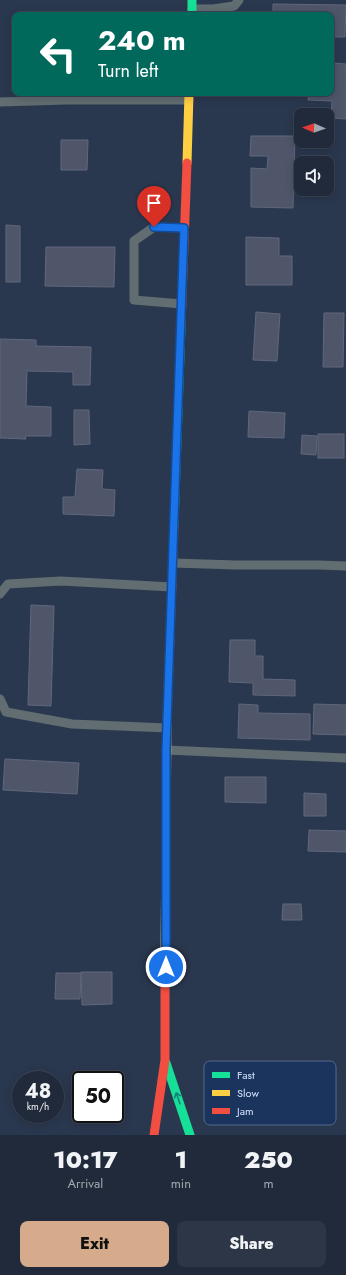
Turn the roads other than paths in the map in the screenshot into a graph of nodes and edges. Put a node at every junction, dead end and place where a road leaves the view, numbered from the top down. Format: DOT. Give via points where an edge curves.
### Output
graph roads {
  1 [pos="239,0"];
  2 [pos="192,8"];
  3 [pos="189,97"];
  4 [pos="0,102"];
  5 [pos="184,228"];
  6 [pos="182,304"];
  7 [pos="173,563"];
  8 [pos="346,566"];
  9 [pos="172,587"];
  10 [pos="0,594"];
  11 [pos="0,700"];
  12 [pos="167,728"];
  13 [pos="166,750"];
  14 [pos="346,758"];
  15 [pos="166,1060"];
  16 [pos="154,1135"];
  17 [pos="190,1135"];
  1 -- 2 [label="lane" via="234,6"];
  3 -- 4 [label="lane"];
  3 -- 5 [label="main road"];
  5 -- 6 [label="main road"];
  5 -- 6 [label="lane" via="154,227 134,241 134,300"];
  6 -- 7 [label="main road"];
  7 -- 8 [label="lane"];
  7 -- 9 [label="main road"];
  9 -- 10 [label="lane" via="61,581 8,584"];
  9 -- 12 [label="main road"];
  11 -- 12 [label="lane" via="6,712 72,724"];
  12 -- 13 [label="main road"];
  13 -- 14 [label="lane"];
  13 -- 15 [label="main road"];
  15 -- 16 [label="main road"];
  17 -- 15 [label="main road, one-way"];
}
